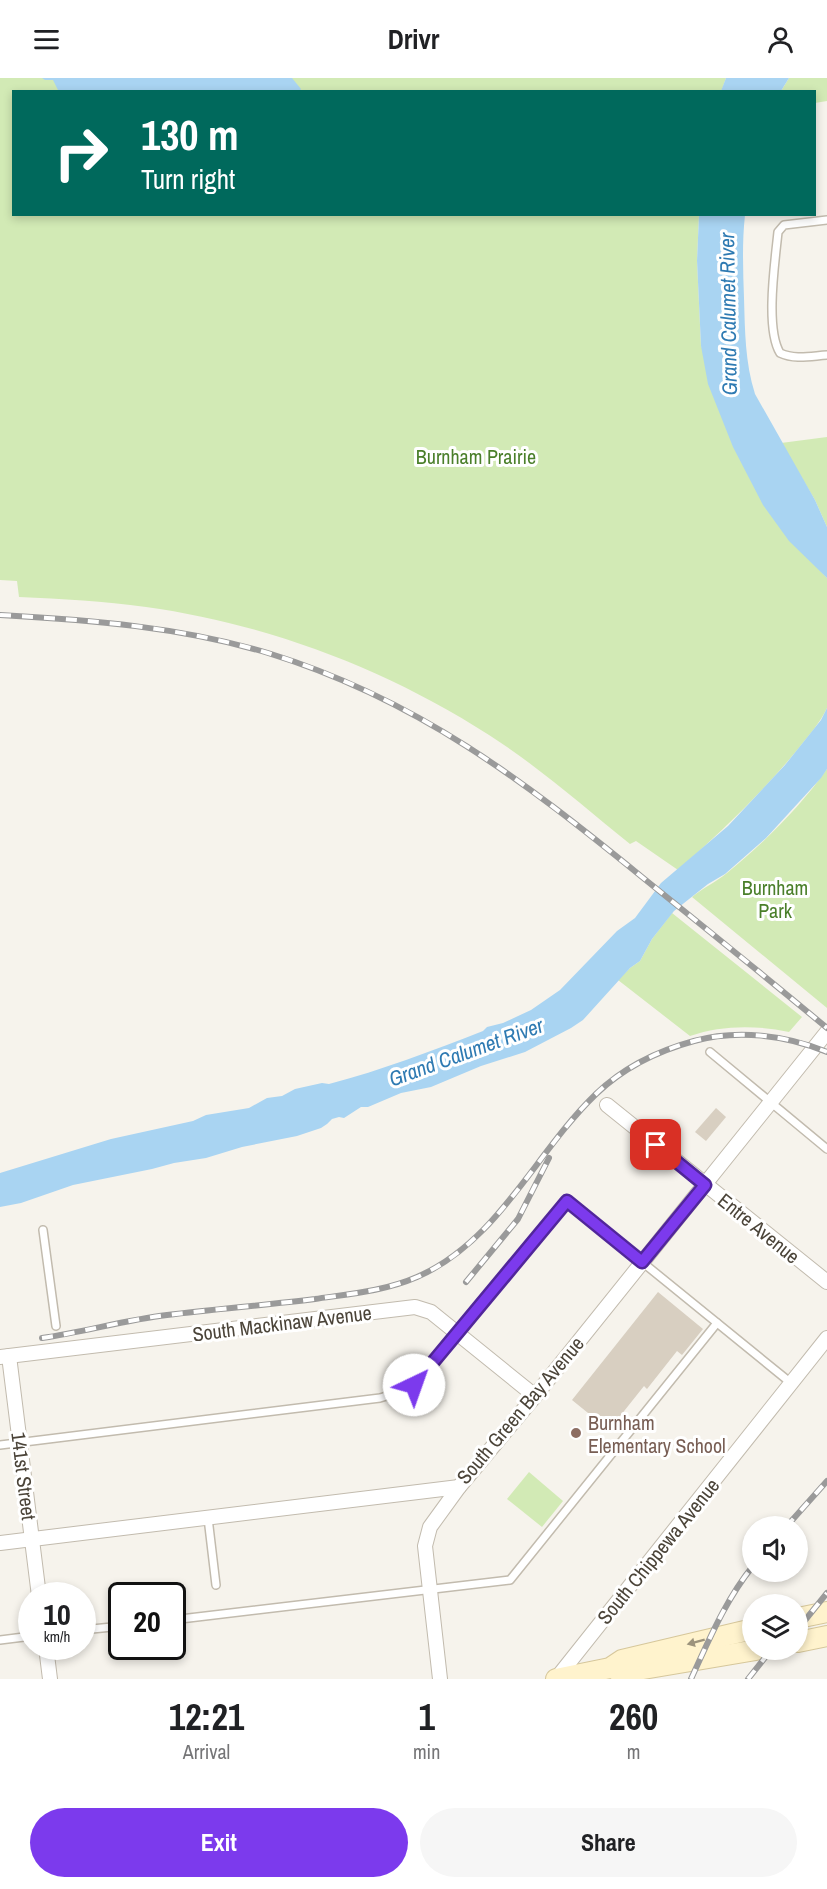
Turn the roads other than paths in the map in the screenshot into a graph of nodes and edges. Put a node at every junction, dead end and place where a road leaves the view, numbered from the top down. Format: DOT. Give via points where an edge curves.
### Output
graph roads {
  1 [pos="827,220"];
  2 [pos="827,355"];
  3 [pos="827,1032"];
  4 [pos="710,1052"];
  5 [pos="771,1103"];
  6 [pos="607,1105"];
  7 [pos="827,1149"];
  8 [pos="705,1185"];
  9 [pos="42,1230"];
  10 [pos="642,1262"];
  11 [pos="827,1282"];
  12 [pos="717,1323"];
  13 [pos="56,1326"];
  14 [pos="458,1333"];
  15 [pos="827,1338"];
  16 [pos="4,1356"];
  17 [pos="792,1383"];
  18 [pos="535,1396"];
  19 [pos="20,1443"];
  20 [pos="0,1445"];
  21 [pos="459,1487"];
  22 [pos="208,1518"];
  23 [pos="32,1539"];
  24 [pos="0,1543"];
  25 [pos="37,1582"];
  26 [pos="216,1585"];
  27 [pos="430,1589"];
  28 [pos="827,1612"];
  29 [pos="808,1616"];
  30 [pos="186,1618"];
  31 [pos="742,1632"];
  32 [pos="827,1636"];
  33 [pos="18,1638"];
  34 [pos="0,1640"];
  35 [pos="808,1640"];
  36 [pos="742,1652"];
  37 [pos="48,1660"];
  38 [pos="610,1668"];
  39 [pos="50,1679"];
  40 [pos="440,1679"];
  41 [pos="556,1679"];
  1 -- 2 [label="lane" via="784,225 778,232 772,290 774,338 780,353 799,358"];
  3 -- 5 [label="street, South Green Bay Avenue"];
  4 -- 5 [label="lane"];
  5 -- 7 [label="lane"];
  5 -- 8 [label="street, South Green Bay Avenue"];
  6 -- 8 [label="street, Entre Avenue"];
  8 -- 10 [label="street, South Green Bay Avenue"];
  8 -- 11 [label="street, Entre Avenue"];
  9 -- 13 [label="lane"];
  10 -- 12 [label="lane"];
  10 -- 14 [label="lane" via="567,1201"];
  10 -- 18 [label="street, South Green Bay Avenue"];
  12 -- 17 [label="lane"];
  12 -- 27 [label="lane" via="510,1580"];
  14 -- 16 [label="street, South Mackinaw Avenue" via="431,1312 415,1307"];
  14 -- 18 [label="street, South Mackinaw Avenue"];
  14 -- 19 [label="lane" via="421,1379 393,1395"];
  15 -- 17 [label="street, South Chippewa Avenue"];
  16 -- 19 [label="street, 141st Street"];
  17 -- 41 [label="street, South Chippewa Avenue"];
  18 -- 21 [label="street, South Green Bay Avenue"];
  19 -- 20 [label="lane"];
  19 -- 23 [label="street, 141st Street"];
  21 -- 22 [label="street, South Green Bay Avenue"];
  21 -- 27 [label="street" via="426,1536"];
  22 -- 23 [label="street, South Green Bay Avenue"];
  22 -- 26 [label="lane"];
  23 -- 24 [label="street, South Green Bay Avenue"];
  23 -- 25 [label="street, 141st Street"];
  27 -- 30 [label="lane"];
  27 -- 40 [label="street"];
  28 -- 29 [label="main road"];
  31 -- 38 [label="main road, one-way" via="622,1660"];
  32 -- 35 [label="main road"];
  33 -- 34 [label="lane"];
  36 -- 38 [label="main road" via="625,1672"];
  37 -- 39 [label="street"];
  38 -- 41 [label="main road"];
}
